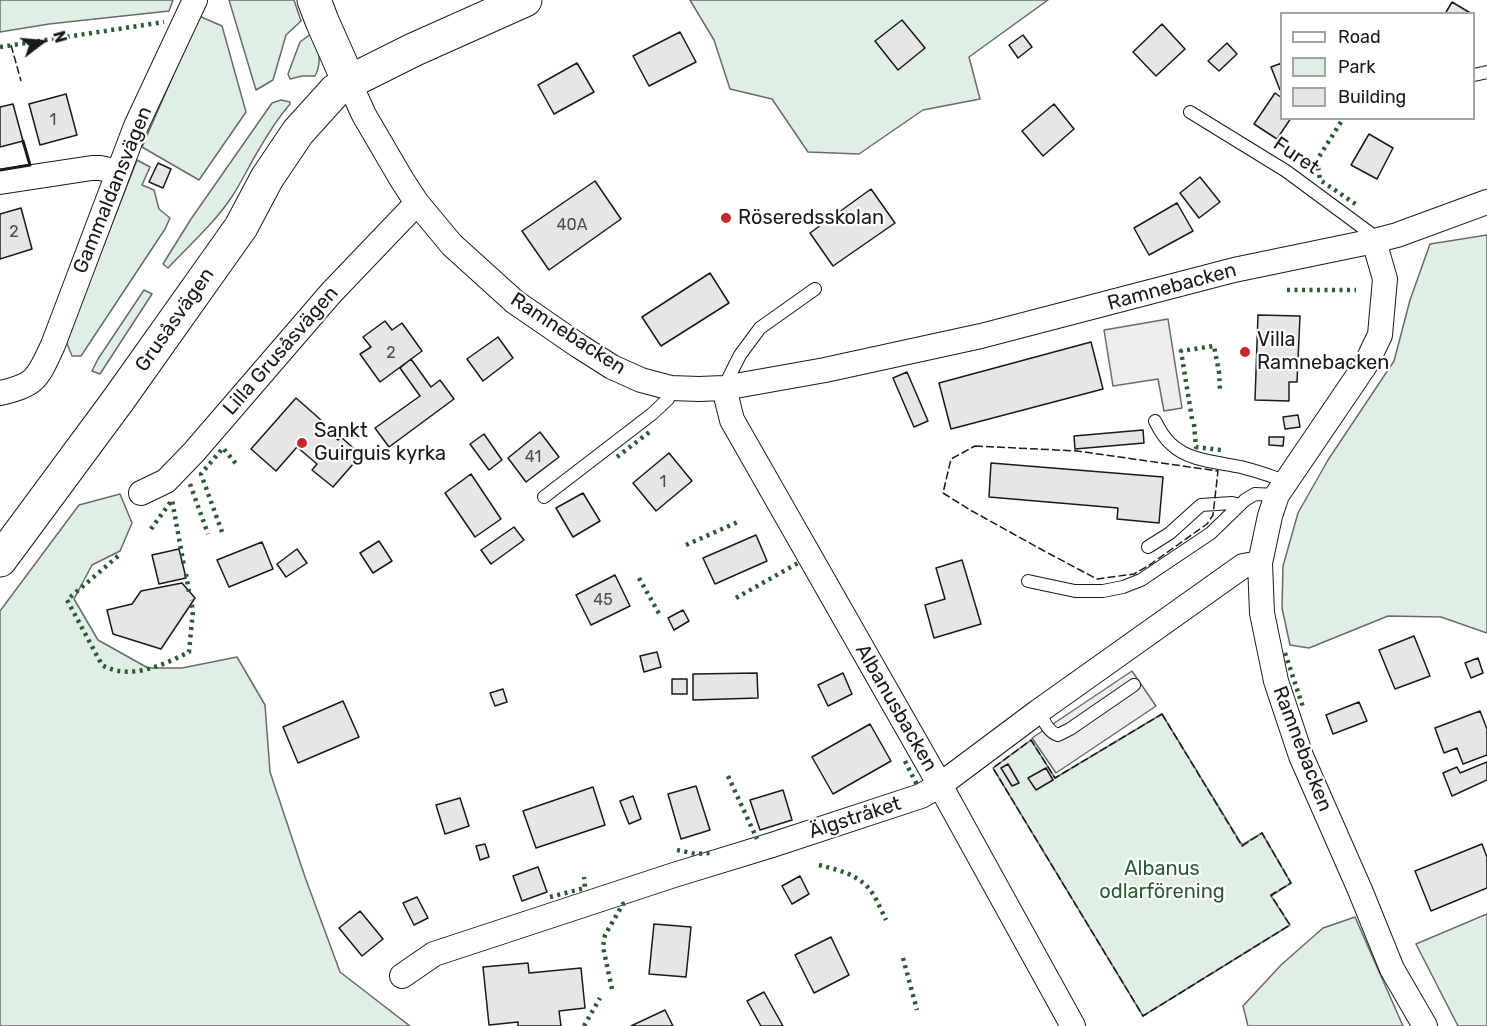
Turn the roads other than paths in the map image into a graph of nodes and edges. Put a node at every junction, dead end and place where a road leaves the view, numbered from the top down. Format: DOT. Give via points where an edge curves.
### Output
graph roads {
  1 [pos="195,0"];
  2 [pos="314,0"];
  3 [pos="525,0"];
  4 [pos="349,81"];
  5 [pos="1190,112"];
  6 [pos="118,172"];
  7 [pos="0,182"];
  8 [pos="1487,202"];
  9 [pos="417,203"];
  10 [pos="1374,241"];
  11 [pos="815,289"];
  12 [pos="671,388"];
  13 [pos="724,388"];
  14 [pos="0,393"];
  15 [pos="1155,421"];
  16 [pos="1281,488"];
  17 [pos="141,493"];
  18 [pos="544,496"];
  19 [pos="1240,505"];
  20 [pos="1148,547"];
  21 [pos="0,560"];
  22 [pos="1260,563"];
  23 [pos="1028,581"];
  24 [pos="1134,685"];
  25 [pos="1039,711"];
  26 [pos="940,785"];
  27 [pos="402,976"];
  28 [pos="1073,1026"];
  29 [pos="1425,1026"];
  1 -- 6 [label="street, Gammaldansvägen"];
  2 -- 4 [label="street, Ramnebacken"];
  3 -- 4 [label="street, Grusåsvägen"];
  4 -- 9 [label="street, Ramnebacken" via="364,115"];
  4 -- 21 [label="street, Grusåsvägen" via="298,132 235,235"];
  5 -- 10 [label="lane, Furet" via="1286,171 1370,233"];
  6 -- 7 [label="street" via="92,168"];
  6 -- 14 [label="street, Gammaldansvägen" via="43,367 24,387"];
  8 -- 10 [label="street"];
  9 -- 12 [label="street, Ramnebacken" via="452,245 515,302 612,367"];
  9 -- 17 [label="street, Lilla Grusåsvägen" via="331,293 194,452 166,481"];
  10 -- 13 [label="street, Ramnebacken" via="1234,270 981,336"];
  10 -- 16 [label="street, Ramnebacken" via="1385,279 1380,335 1366,364"];
  11 -- 13 [label="lane" via="760,328 740,355"];
  12 -- 13 [label="street, Ramnebacken"];
  12 -- 18 [label="lane" via="668,399 652,414"];
  13 -- 26 [label="street, Albanusbacken" via="732,420"];
  15 -- 16 [label="lane" via="1171,445 1182,452 1273,476"];
  16 -- 19 [label="lane" via="1255,494"];
  16 -- 22 [label="street, Ramnebacken" via="1267,526"];
  19 -- 20 [label="lane" via="1201,505"];
  19 -- 23 [label="lane" via="1210,533 1141,580 1123,587 1075,591"];
  22 -- 25 [label="street, Älgstråket" via="1244,566"];
  22 -- 29 [label="street, Ramnebacken" via="1262,614 1275,681 1301,756 1392,969"];
  24 -- 25 [label="lane" via="1058,735"];
  25 -- 26 [label="street, Älgstråket"];
  26 -- 27 [label="street, Älgstråket" via="921,796 434,954"];
  26 -- 28 [label="street, Albanusbacken"];
}
